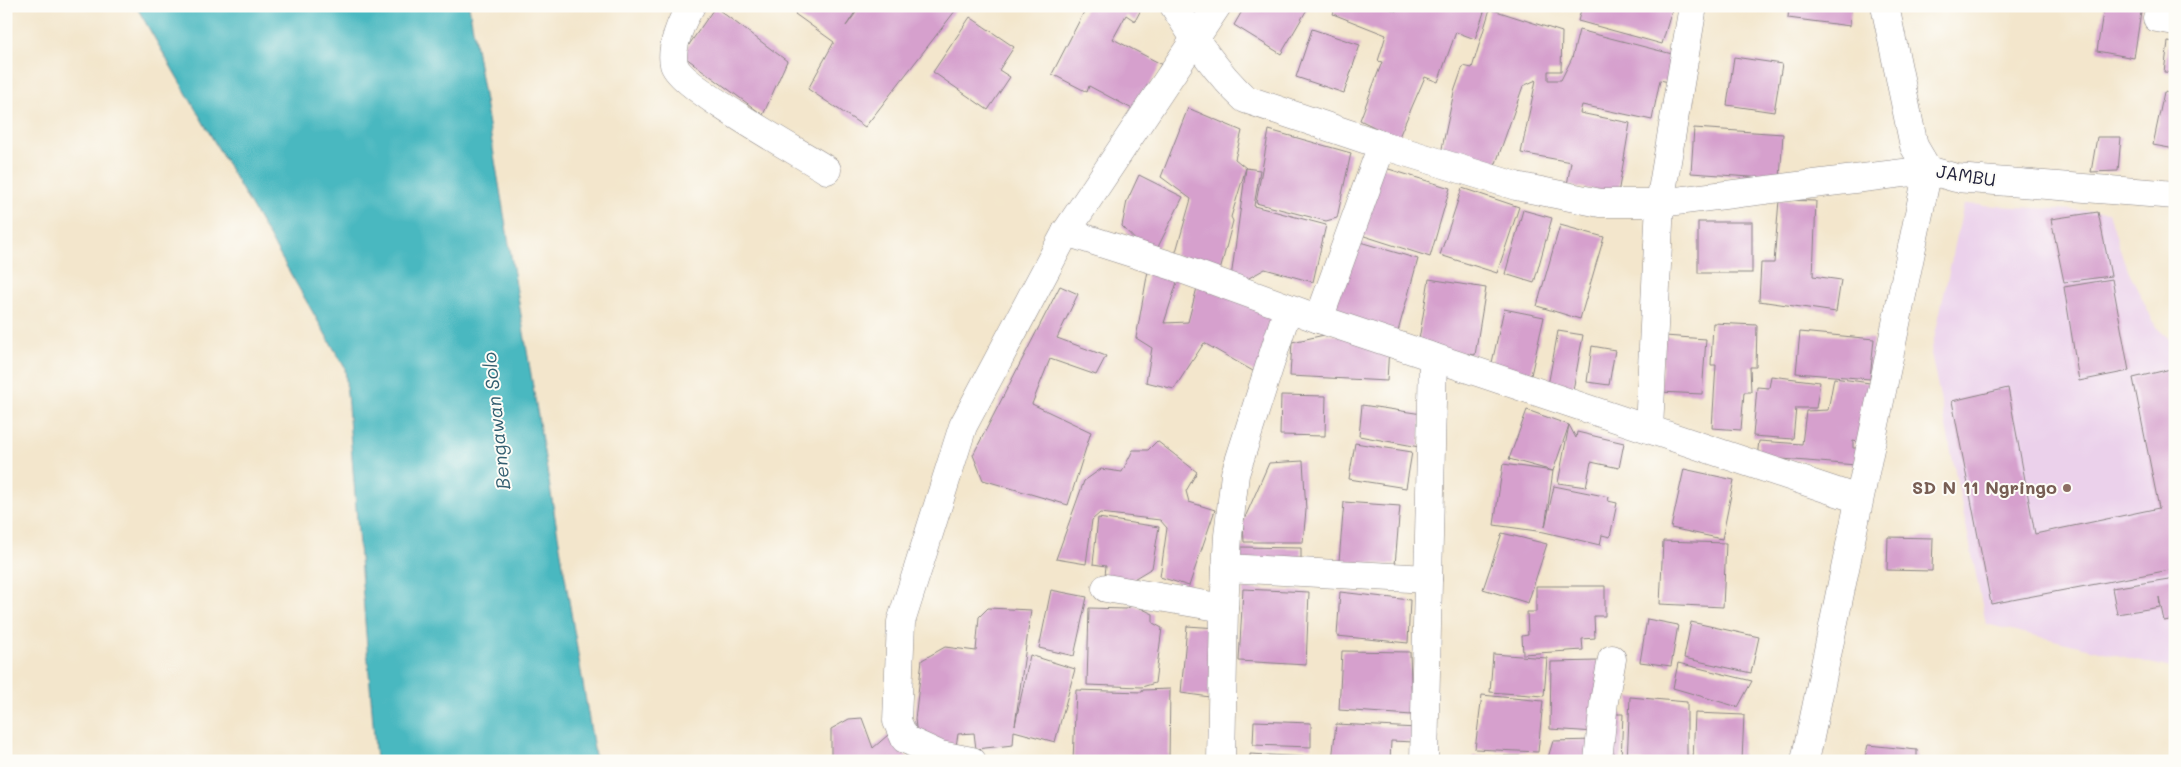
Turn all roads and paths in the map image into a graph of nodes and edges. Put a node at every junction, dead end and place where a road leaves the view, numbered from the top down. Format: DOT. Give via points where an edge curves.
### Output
graph roads {
  1 [pos="691,6"];
  2 [pos="1174,6"];
  3 [pos="1217,6"];
  4 [pos="1693,6"];
  5 [pos="1885,6"];
  6 [pos="1195,41"];
  7 [pos="1382,145"];
  8 [pos="828,170"];
  9 [pos="1928,170"];
  10 [pos="2175,195"];
  11 [pos="1660,203"];
  12 [pos="1066,232"];
  13 [pos="1288,308"];
  14 [pos="1320,318"];
  15 [pos="1433,357"];
  16 [pos="1649,429"];
  17 [pos="1858,499"];
  18 [pos="1226,568"];
  19 [pos="1428,579"];
  20 [pos="1106,588"];
  21 [pos="1224,608"];
  22 [pos="1612,659"];
  23 [pos="972,761"];
  24 [pos="1221,761"];
  25 [pos="1424,761"];
  26 [pos="1598,761"];
  27 [pos="1805,761"];
  1 -- 8 [label="street" via="682,18 674,52 674,64 680,75 740,117"];
  2 -- 6 [label="street"];
  3 -- 6 [label="street"];
  4 -- 11 [label="street"];
  5 -- 9 [label="street, JAMBU" via="1914,146"];
  6 -- 7 [label="street" via="1227,83 1244,99"];
  6 -- 12 [label="street"];
  7 -- 11 [label="street" via="1516,186 1600,203"];
  7 -- 14 [label="street"];
  9 -- 10 [label="street, JAMBU" via="1956,178"];
  9 -- 11 [label="street"];
  9 -- 17 [label="street"];
  11 -- 16 [label="street"];
  12 -- 13 [label="street" via="1176,267"];
  12 -- 23 [label="street" via="963,426 901,622 897,721 905,739 940,755"];
  13 -- 14 [label="street"];
  13 -- 18 [label="street" via="1235,474"];
  14 -- 15 [label="street"];
  15 -- 16 [label="street"];
  15 -- 19 [label="street"];
  16 -- 17 [label="street"];
  17 -- 27 [label="street"];
  18 -- 19 [label="street"];
  18 -- 21 [label="street"];
  19 -- 25 [label="street"];
  20 -- 21 [label="street"];
  21 -- 24 [label="street"];
  22 -- 26 [label="street"];
}
